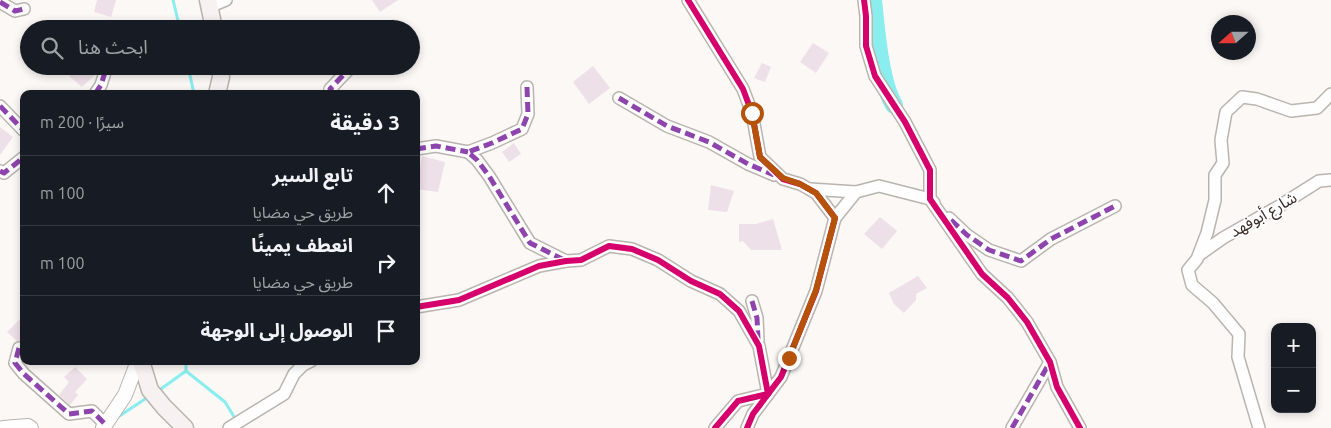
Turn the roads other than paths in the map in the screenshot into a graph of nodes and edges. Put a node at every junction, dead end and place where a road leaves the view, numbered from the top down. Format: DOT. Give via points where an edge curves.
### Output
graph roads {
  1 [pos="226,0"];
  2 [pos="688,0"];
  3 [pos="864,0"];
  4 [pos="0,2"];
  5 [pos="209,4"];
  6 [pos="24,9"];
  7 [pos="212,20"];
  8 [pos="104,75"];
  9 [pos="221,75"];
  10 [pos="343,75"];
  11 [pos="527,87"];
  12 [pos="98,90"];
  13 [pos="218,90"];
  14 [pos="331,90"];
  15 [pos="1331,94"];
  16 [pos="619,98"];
  17 [pos="0,106"];
  18 [pos="20,127"];
  19 [pos="420,148"];
  20 [pos="468,152"];
  21 [pos="20,161"];
  22 [pos="0,171"];
  23 [pos="783,178"];
  24 [pos="1331,180"];
  25 [pos="809,189"];
  26 [pos="856,192"];
  27 [pos="930,199"];
  28 [pos="1115,206"];
  29 [pos="835,218"];
  30 [pos="1199,255"];
  31 [pos="566,260"];
  32 [pos="752,301"];
  33 [pos="420,307"];
  34 [pos="759,346"];
  35 [pos="19,348"];
  36 [pos="1050,362"];
  37 [pos="140,365"];
  38 [pos="141,365"];
  39 [pos="303,365"];
  40 [pos="768,394"];
  41 [pos="104,426"];
  42 [pos="3,428"];
  43 [pos="31,428"];
  44 [pos="185,428"];
  45 [pos="229,428"];
  46 [pos="715,428"];
  47 [pos="747,428"];
  48 [pos="1012,428"];
  49 [pos="1080,428"];
  50 [pos="1259,428"];
  1 -- 5 [label="street"];
  2 -- 23 [label="street" via="743,89 752,113 760,157"];
  3 -- 27 [label="street" via="866,46 875,76 905,122 930,170"];
  4 -- 6 [label="street" via="15,11"];
  5 -- 7 [label="main road"];
  8 -- 12 [label="street"];
  9 -- 13 [label="main road"];
  10 -- 14 [label="street"];
  11 -- 20 [label="street" via="528,114 522,129"];
  15 -- 30 [label="street" via="1317,108 1291,111 1242,97 1226,112 1221,140 1223,163 1215,175 1215,200"];
  16 -- 23 [label="street" via="667,126 709,142 748,164"];
  17 -- 18 [label="street"];
  19 -- 20 [label="street" via="436,146"];
  20 -- 31 [label="street" via="490,176 530,243"];
  21 -- 22 [label="street" via="4,173"];
  23 -- 25 [label="street"];
  24 -- 30 [label="street, شارع أبوفهد" via="1319,181"];
  25 -- 26 [label="street"];
  25 -- 29 [label="street" via="816,193"];
  26 -- 27 [label="street" via="879,186"];
  26 -- 29 [label="street"];
  27 -- 28 [label="street" via="967,235 989,250 1021,261 1051,238"];
  27 -- 36 [label="street" via="982,274 1008,298 1027,322"];
  29 -- 40 [label="street" via="816,290 781,377"];
  30 -- 50 [label="street" via="1188,270 1192,285 1213,303 1239,334 1238,356"];
  31 -- 33 [label="street" via="539,266 459,300"];
  31 -- 34 [label="street" via="581,260 609,246 632,248 720,294 739,311"];
  32 -- 34 [label="street"];
  34 -- 40 [label="street"];
  35 -- 41 [label="street" via="15,363 39,388 69,414 92,411"];
  36 -- 48 [label="street"];
  36 -- 49 [label="street" via="1057,387"];
  37 -- 41 [label="street"];
  38 -- 44 [label="main road" via="150,390"];
  39 -- 45 [label="street" via="294,374 284,394"];
  40 -- 46 [label="street" via="738,400"];
  40 -- 47 [label="street"];
  42 -- 43 [label="street"];
}
